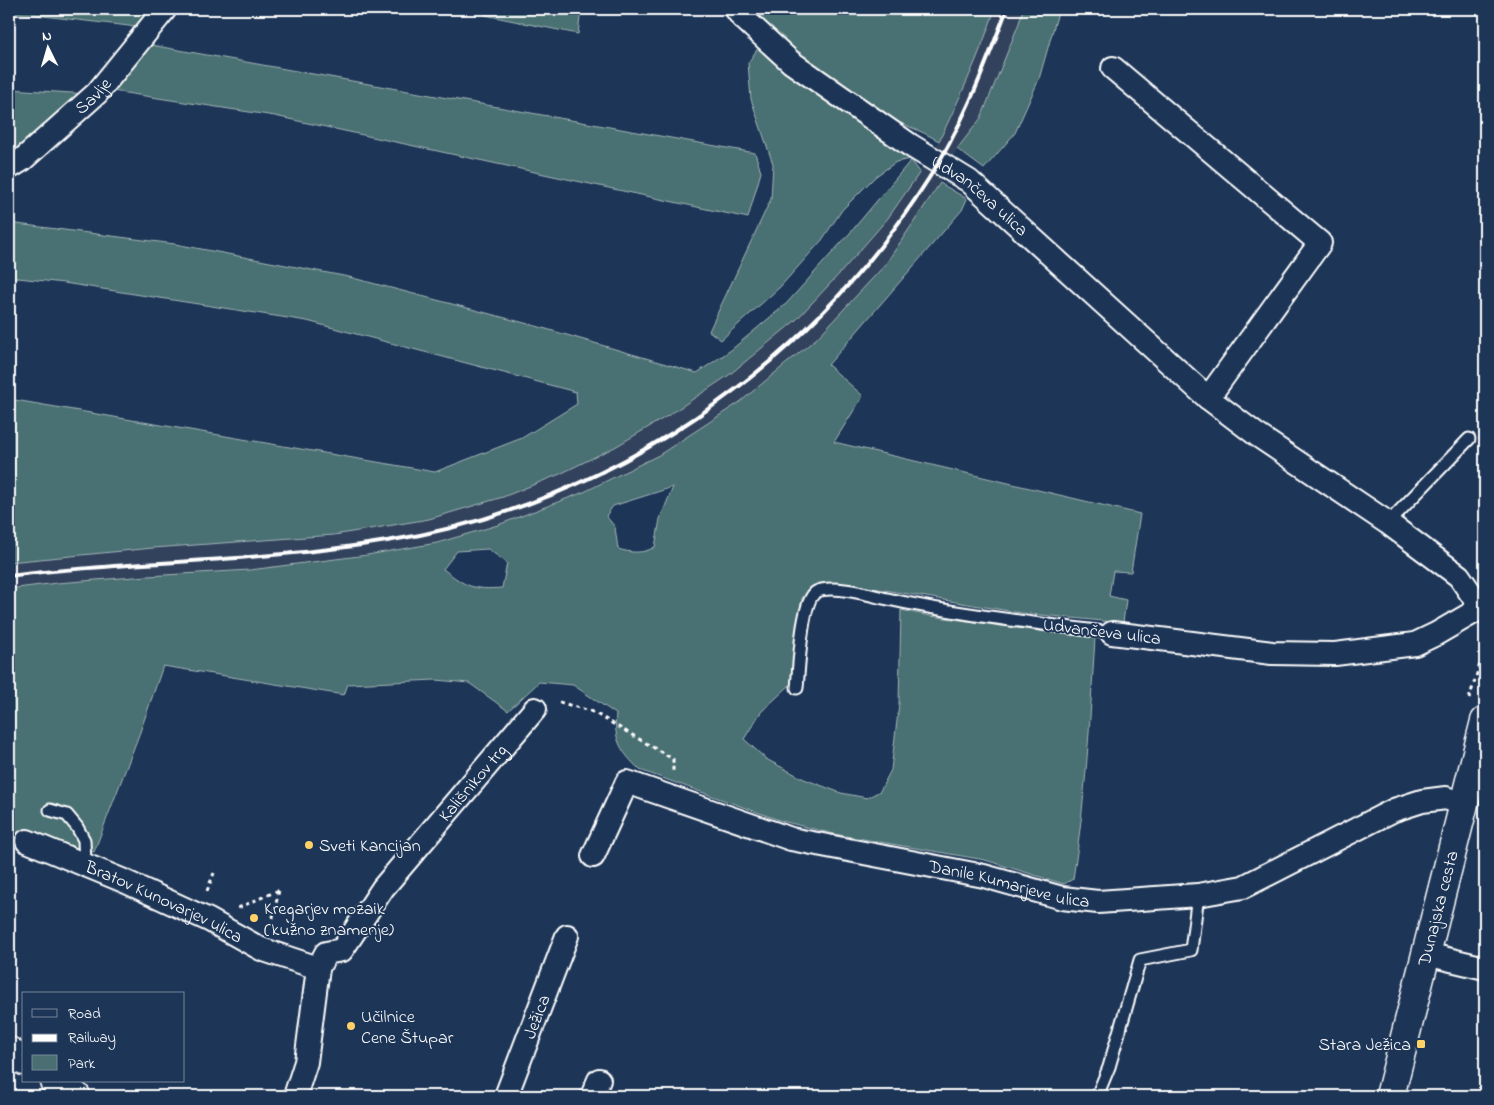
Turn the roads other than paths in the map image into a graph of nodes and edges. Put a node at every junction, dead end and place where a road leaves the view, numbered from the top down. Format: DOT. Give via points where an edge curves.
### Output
graph roads {
  1 [pos="165,9"];
  2 [pos="736,9"];
  3 [pos="1113,68"];
  4 [pos="9,168"];
  5 [pos="1208,398"];
  6 [pos="1468,439"];
  7 [pos="1388,523"];
  8 [pos="1483,610"];
  9 [pos="1112,634"];
  10 [pos="797,688"];
  11 [pos="535,710"];
  12 [pos="1485,721"];
  13 [pos="1464,805"];
  14 [pos="50,810"];
  15 [pos="27,841"];
  16 [pos="593,856"];
  17 [pos="85,864"];
  18 [pos="1198,896"];
  19 [pos="567,936"];
  20 [pos="1426,954"];
  21 [pos="318,968"];
  22 [pos="1485,968"];
  23 [pos="9,1051"];
  24 [pos="22,1060"];
  25 [pos="55,1082"];
  26 [pos="76,1096"];
  27 [pos="295,1096"];
  28 [pos="506,1096"];
  29 [pos="1097,1096"];
  30 [pos="1390,1096"];
  1 -- 4 [label="street, Savlje" via="97,93"];
  2 -- 5 [label="street, Udvančeva ulica" via="791,62 910,145 969,181"];
  3 -- 5 [label="street" via="1320,243"];
  5 -- 7 [label="street, Udvančeva ulica"];
  6 -- 7 [label="lane"];
  7 -- 8 [label="street, Udvančeva ulica" via="1459,576"];
  8 -- 9 [label="street, Udvančeva ulica" via="1415,644 1335,654 1272,653"];
  9 -- 10 [label="lane, Udvančeva ulica" via="929,608 848,590 816,592 808,602 804,619"];
  11 -- 21 [label="street, Kališnikov trg" via="383,888 342,950 326,952"];
  12 -- 13 [label="main road, Dunajska cesta"];
  13 -- 18 [label="street, Danile Kumarjeve ulica" via="1446,798 1394,810 1242,887"];
  13 -- 20 [label="main road, Dunajska cesta"];
  14 -- 17 [label="lane" via="67,815 77,827 84,840"];
  15 -- 17 [label="street, Bratov Kunovarjev ulica"];
  16 -- 18 [label="street, Danile Kumarjeve ulica" via="626,782 791,839 984,876 1062,898 1098,902"];
  17 -- 21 [label="street, Bratov Kunovarjev ulica" via="209,920 261,949"];
  18 -- 29 [label="lane" via="1191,950 1140,960 1109,1067"];
  19 -- 28 [label="street, Ježica"];
  20 -- 22 [label="street"];
  20 -- 30 [label="main road, Dunajska cesta"];
  21 -- 27 [label="street" via="306,1062"];
  23 -- 24 [label="main road"];
  25 -- 26 [label="main road"];
}
